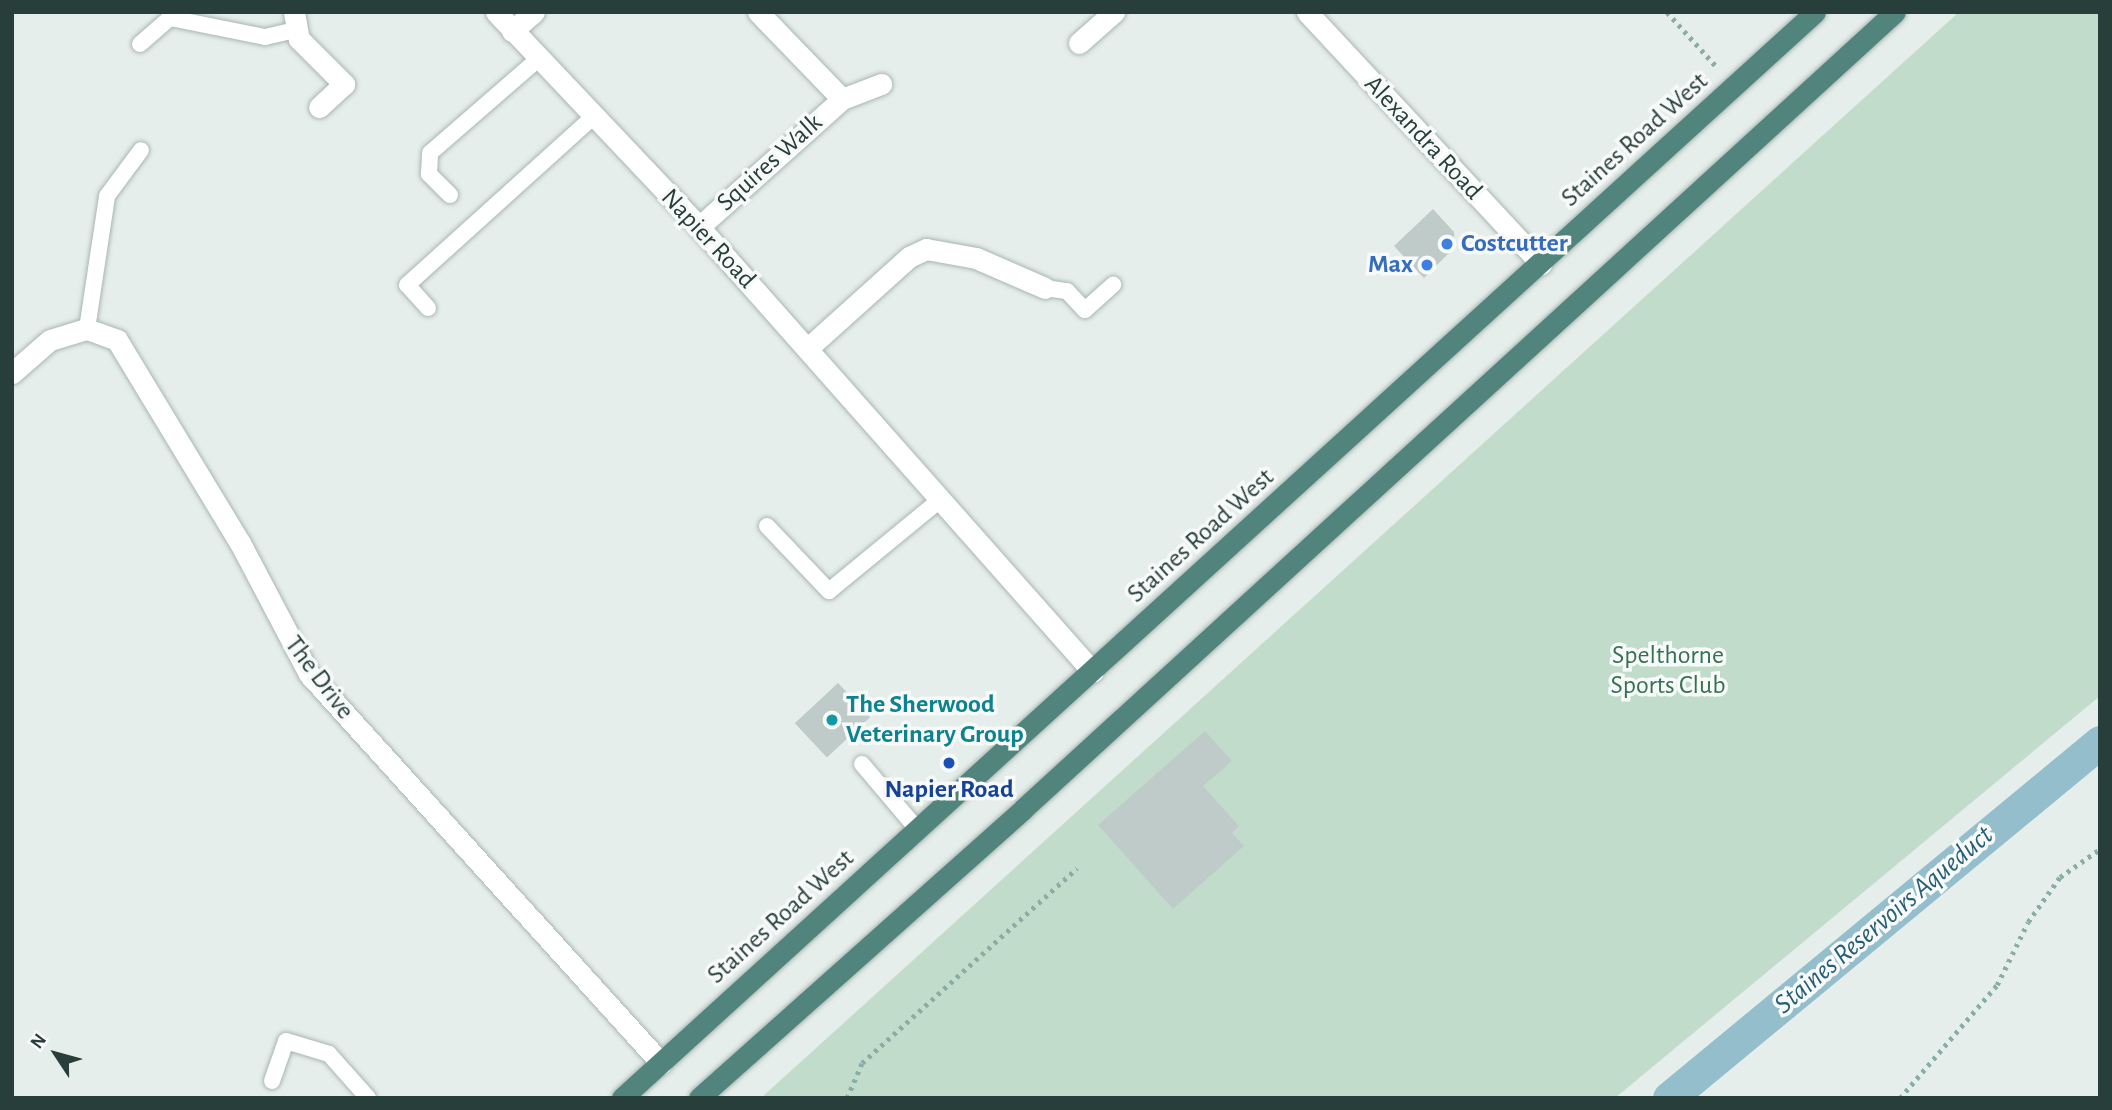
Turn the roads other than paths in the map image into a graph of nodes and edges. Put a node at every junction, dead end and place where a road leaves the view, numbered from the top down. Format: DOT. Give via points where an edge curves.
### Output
graph roads {
  1 [pos="496,12"];
  2 [pos="534,12"];
  3 [pos="758,12"];
  4 [pos="1114,12"];
  5 [pos="1307,12"];
  6 [pos="1815,12"];
  7 [pos="1895,12"];
  8 [pos="294,21"];
  9 [pos="512,31"];
  10 [pos="1079,43"];
  11 [pos="140,44"];
  12 [pos="538,60"];
  13 [pos="881,84"];
  14 [pos="842,99"];
  15 [pos="319,107"];
  16 [pos="592,118"];
  17 [pos="141,150"];
  18 [pos="450,195"];
  19 [pos="698,227"];
  20 [pos="1541,264"];
  21 [pos="1113,285"];
  22 [pos="1045,288"];
  23 [pos="428,308"];
  24 [pos="87,329"];
  25 [pos="808,348"];
  26 [pos="12,373"];
  27 [pos="941,499"];
  28 [pos="767,526"];
  29 [pos="1093,671"];
  30 [pos="862,764"];
  31 [pos="919,830"];
  32 [pos="661,1063"];
  33 [pos="272,1081"];
  34 [pos="368,1098"];
  35 [pos="622,1098"];
  36 [pos="699,1098"];
  1 -- 9 [label="street, Napier Road"];
  2 -- 9 [label="street"];
  3 -- 14 [label="street, Squires Walk"];
  4 -- 10 [label="street"];
  5 -- 20 [label="street, Alexandra Road"];
  6 -- 20 [label="highway, Staines Road West"];
  7 -- 36 [label="highway" via="1023,810"];
  8 -- 11 [label="lane" via="265,37 170,18"];
  8 -- 15 [label="street" via="344,84"];
  9 -- 12 [label="street, Napier Road"];
  12 -- 16 [label="street, Napier Road"];
  12 -- 18 [label="lane" via="429,153 429,174"];
  13 -- 14 [label="street, Squires Walk"];
  14 -- 19 [label="street, Squires Walk"];
  16 -- 19 [label="street, Napier Road"];
  16 -- 23 [label="lane" via="407,285"];
  17 -- 24 [label="lane" via="107,195"];
  19 -- 25 [label="street, Napier Road"];
  20 -- 29 [label="highway, Staines Road West"];
  21 -- 22 [label="lane" via="1085,310 1067,291"];
  22 -- 25 [label="street" via="976,258 926,249 909,257"];
  24 -- 26 [label="street" via="50,340"];
  24 -- 32 [label="street, The Drive" via="117,340 240,543 309,674"];
  25 -- 27 [label="street, Napier Road"];
  27 -- 28 [label="lane" via="829,591"];
  27 -- 29 [label="street, Napier Road"];
  29 -- 31 [label="highway, Staines Road West"];
  30 -- 31 [label="lane"];
  31 -- 32 [label="highway, Staines Road West"];
  32 -- 35 [label="highway, Staines Road West"];
  33 -- 34 [label="lane" via="286,1041 329,1054"];
}
